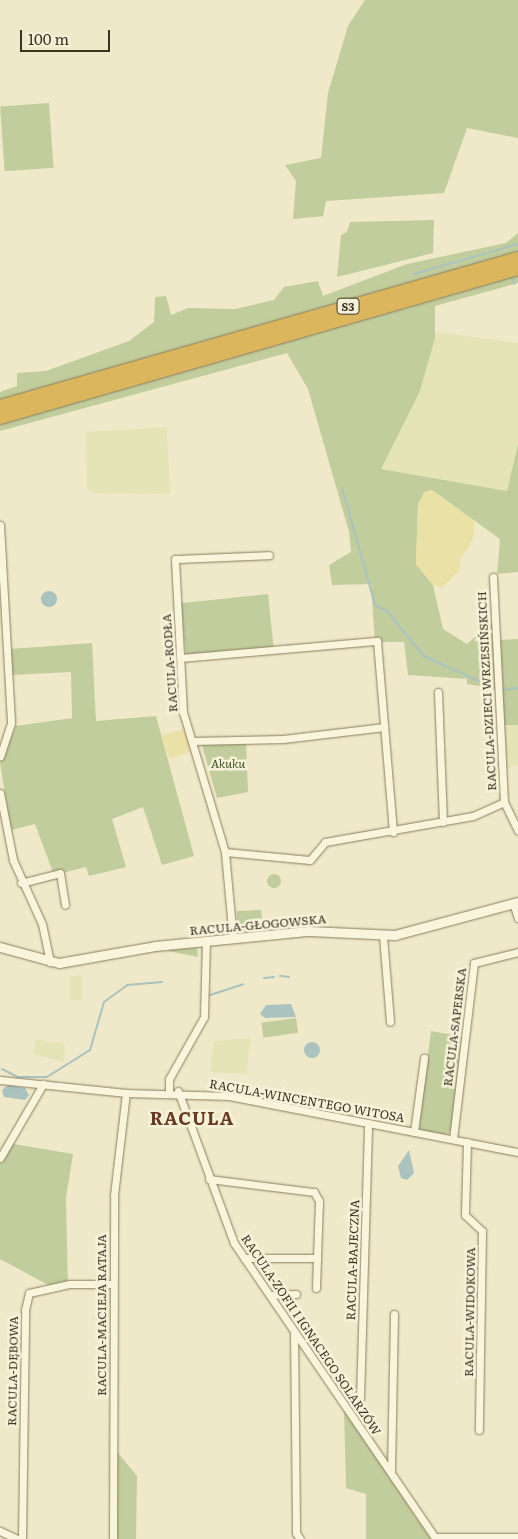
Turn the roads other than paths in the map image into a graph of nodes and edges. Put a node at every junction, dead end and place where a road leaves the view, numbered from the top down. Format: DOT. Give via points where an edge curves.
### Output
graph roads {
  1 [pos="518,258"];
  2 [pos="518,269"];
  3 [pos="178,361"];
  4 [pos="0,406"];
  5 [pos="0,418"];
  6 [pos="0,524"];
  7 [pos="269,555"];
  8 [pos="493,577"];
  9 [pos="181,658"];
  10 [pos="438,692"];
  11 [pos="384,726"];
  12 [pos="193,741"];
  13 [pos="0,756"];
  14 [pos="0,792"];
  15 [pos="504,802"];
  16 [pos="443,822"];
  17 [pos="518,831"];
  18 [pos="393,832"];
  19 [pos="225,852"];
  20 [pos="21,884"];
  21 [pos="516,903"];
  22 [pos="65,905"];
  23 [pos="518,918"];
  24 [pos="383,936"];
  25 [pos="233,938"];
  26 [pos="206,941"];
  27 [pos="0,947"];
  28 [pos="518,952"];
  29 [pos="50,962"];
  30 [pos="390,1022"];
  31 [pos="424,1058"];
  32 [pos="0,1080"];
  33 [pos="43,1084"];
  34 [pos="168,1091"];
  35 [pos="178,1091"];
  36 [pos="126,1093"];
  37 [pos="368,1123"];
  38 [pos="414,1132"];
  39 [pos="453,1139"];
  40 [pos="467,1142"];
  41 [pos="518,1152"];
  42 [pos="0,1158"];
  43 [pos="209,1179"];
  44 [pos="244,1258"];
  45 [pos="317,1258"];
  46 [pos="113,1284"];
  47 [pos="316,1288"];
  48 [pos="296,1294"];
  49 [pos="270,1295"];
  50 [pos="394,1314"];
  51 [pos="294,1329"];
  52 [pos="360,1398"];
  53 [pos="479,1430"];
  54 [pos="391,1472"];
  55 [pos="0,1531"];
  56 [pos="518,1537"];
  57 [pos="435,1538"];
  58 [pos="17,1539"];
  59 [pos="22,1539"];
  60 [pos="113,1539"];
  61 [pos="300,1539"];
  1 -- 3 [label="highway, S3"];
  2 -- 3 [label="highway, S3"];
  3 -- 4 [label="highway, S3"];
  3 -- 5 [label="highway, S3"];
  6 -- 13 [label="street" via="11,723"];
  7 -- 9 [label="street, RACULA-RODŁA" via="175,559"];
  8 -- 15 [label="street, RACULA-DZIECI WRZESIŃSKICH"];
  9 -- 11 [label="street" via="377,641"];
  9 -- 12 [label="street, RACULA-RODŁA" via="183,712"];
  10 -- 16 [label="street"];
  11 -- 12 [label="street" via="283,738"];
  11 -- 18 [label="street"];
  12 -- 19 [label="street, RACULA-RODŁA"];
  14 -- 20 [label="street"];
  15 -- 16 [label="street" via="473,816"];
  15 -- 17 [label="street, RACULA-DZIECI WRZESIŃSKICH"];
  16 -- 18 [label="street"];
  18 -- 19 [label="street" via="324,842 310,860"];
  19 -- 25 [label="street, RACULA-RODŁA"];
  20 -- 22 [label="street" via="60,873"];
  20 -- 29 [label="street" via="42,924"];
  21 -- 23 [label="street"];
  21 -- 24 [label="street, RACULA-GŁOGOWSKA" via="421,930"];
  24 -- 25 [label="street, RACULA-GŁOGOWSKA" via="319,930"];
  24 -- 30 [label="street"];
  25 -- 26 [label="street, RACULA-GŁOGOWSKA"];
  26 -- 29 [label="street, RACULA-GŁOGOWSKA"];
  26 -- 34 [label="street" via="204,1017 169,1079"];
  27 -- 29 [label="street, RACULA-GŁOGOWSKA"];
  28 -- 39 [label="street, RACULA-SAPERSKA" via="474,964"];
  31 -- 38 [label="street"];
  32 -- 33 [label="street, RACULA-WINCENTEGO WITOSA"];
  33 -- 36 [label="street, RACULA-WINCENTEGO WITOSA"];
  33 -- 42 [label="street"];
  34 -- 35 [label="street, RACULA-WINCENTEGO WITOSA"];
  34 -- 36 [label="street, RACULA-WINCENTEGO WITOSA"];
  35 -- 37 [label="street, RACULA-WINCENTEGO WITOSA"];
  35 -- 43 [label="street, RACULA-ZOFII I IGNACEGO SOLARZÓW"];
  36 -- 46 [label="street, RACULA-MACIEJA RATAJA" via="116,1160"];
  37 -- 38 [label="street, RACULA-WINCENTEGO WITOSA"];
  37 -- 52 [label="street, RACULA-BAJECZNA"];
  38 -- 39 [label="street, RACULA-WINCENTEGO WITOSA"];
  39 -- 40 [label="street, RACULA-WINCENTEGO WITOSA"];
  40 -- 41 [label="street, RACULA-WINCENTEGO WITOSA"];
  40 -- 53 [label="street, RACULA-WIDOKOWA" via="465,1215 482,1231"];
  43 -- 44 [label="street, RACULA-ZOFII I IGNACEGO SOLARZÓW" via="227,1230"];
  43 -- 45 [label="street" via="316,1195 320,1201"];
  44 -- 45 [label="street"];
  44 -- 49 [label="street, RACULA-ZOFII I IGNACEGO SOLARZÓW"];
  45 -- 47 [label="street"];
  46 -- 59 [label="street, RACULA-DĘBOWA" via="69,1284 29,1294 25,1310"];
  46 -- 60 [label="street, RACULA-MACIEJA RATAJA"];
  48 -- 49 [label="street"];
  49 -- 51 [label="street, RACULA-ZOFII I IGNACEGO SOLARZÓW"];
  50 -- 54 [label="street, RACULA-ZOFII I IGNACEGO SOLARZÓW"];
  51 -- 54 [label="street, RACULA-ZOFII I IGNACEGO SOLARZÓW"];
  51 -- 61 [label="street" via="296,1533"];
  54 -- 57 [label="street, RACULA-ZOFII I IGNACEGO SOLARZÓW"];
  55 -- 58 [label="street"];
  56 -- 57 [label="street"];
}
